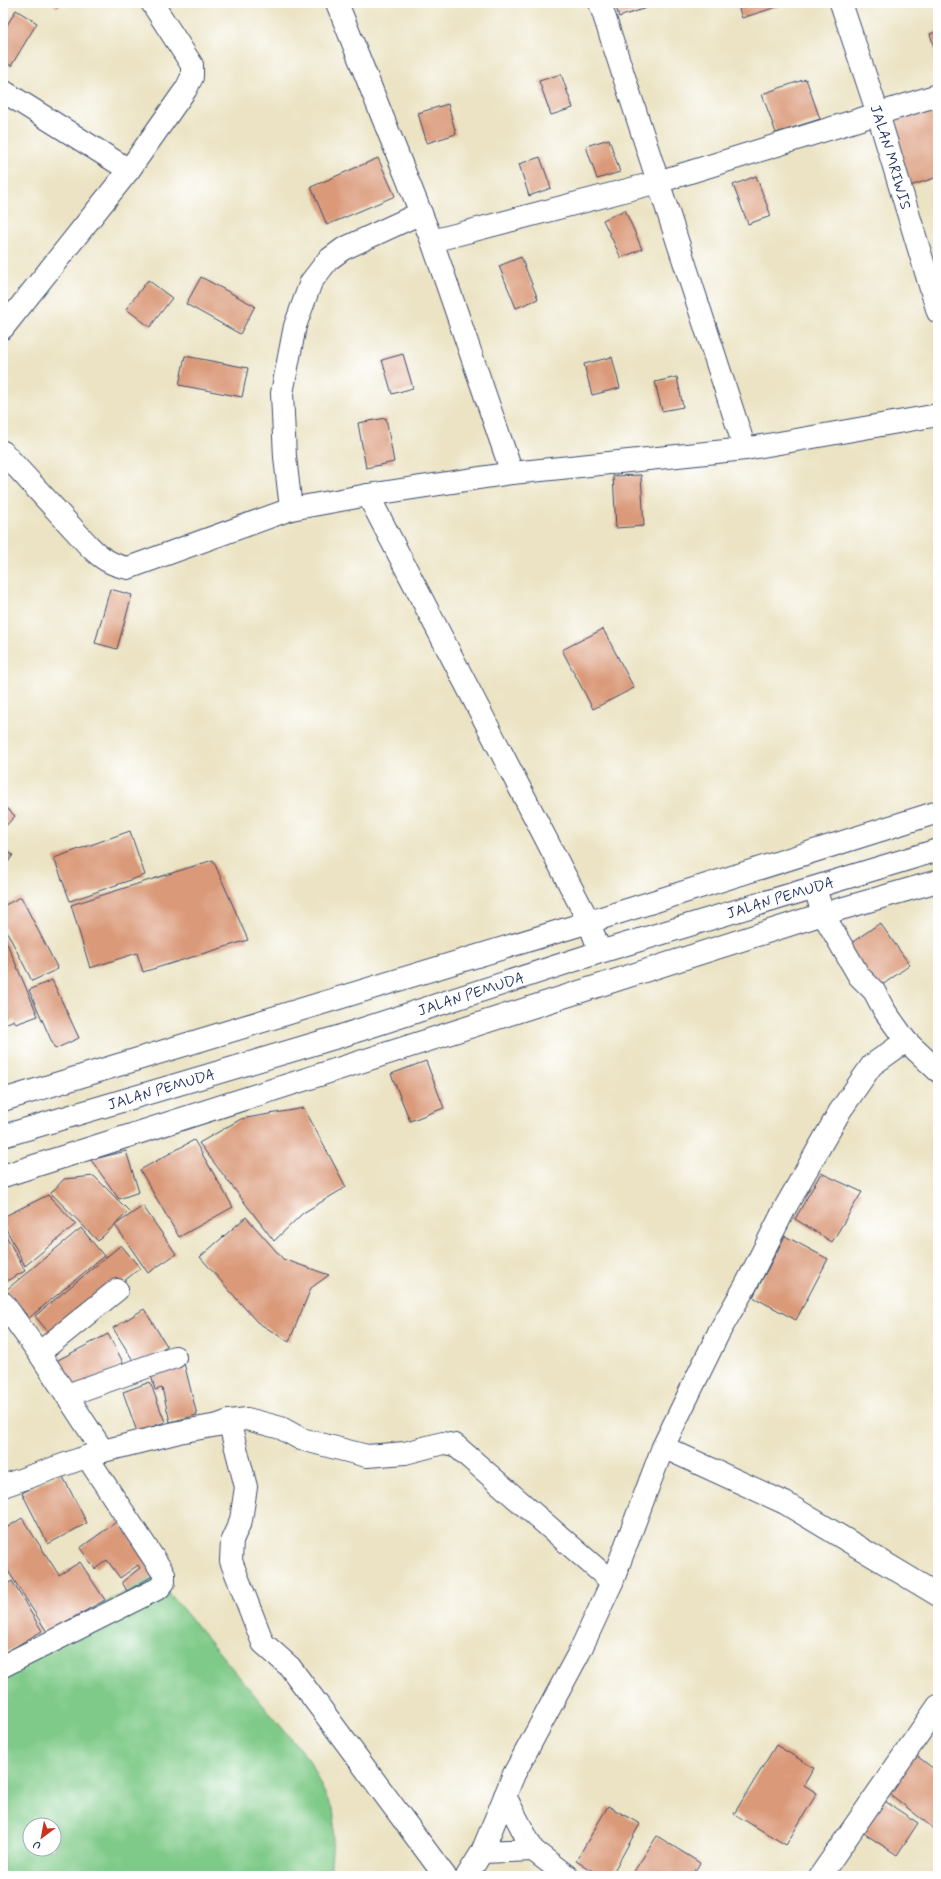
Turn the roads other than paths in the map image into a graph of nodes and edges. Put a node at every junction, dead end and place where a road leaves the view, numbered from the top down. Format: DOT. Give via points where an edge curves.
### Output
graph roads {
  1 [pos="152,3"];
  2 [pos="337,3"];
  3 [pos="600,3"];
  4 [pos="841,3"];
  5 [pos="3,91"];
  6 [pos="938,95"];
  7 [pos="878,114"];
  8 [pos="129,170"];
  9 [pos="658,182"];
  10 [pos="421,213"];
  11 [pos="432,241"];
  12 [pos="938,312"];
  13 [pos="3,328"];
  14 [pos="938,415"];
  15 [pos="745,449"];
  16 [pos="3,452"];
  17 [pos="512,473"];
  18 [pos="368,494"];
  19 [pos="291,509"];
  20 [pos="938,812"];
  21 [pos="938,850"];
  22 [pos="938,881"];
  23 [pos="815,888"];
  24 [pos="823,914"];
  25 [pos="589,922"];
  26 [pos="600,952"];
  27 [pos="906,1041"];
  28 [pos="938,1071"];
  29 [pos="3,1100"];
  30 [pos="3,1136"];
  31 [pos="3,1176"];
  32 [pos="117,1290"];
  33 [pos="3,1303"];
  34 [pos="39,1353"];
  35 [pos="175,1357"];
  36 [pos="67,1395"];
  37 [pos="229,1421"];
  38 [pos="663,1447"];
  39 [pos="95,1454"];
  40 [pos="3,1486"];
  41 [pos="612,1582"];
  42 [pos="938,1595"];
  43 [pos="3,1666"];
  44 [pos="938,1706"];
  45 [pos="506,1796"];
  46 [pos="533,1850"];
  47 [pos="482,1852"];
  48 [pos="446,1876"];
  49 [pos="467,1876"];
  50 [pos="567,1876"];
  51 [pos="820,1876"];
  1 -- 8 [label="street" via="192,65 192,77"];
  2 -- 10 [label="street"];
  3 -- 9 [label="street"];
  4 -- 7 [label="street, JALAN MRIWIS"];
  5 -- 8 [label="street"];
  6 -- 7 [label="street"];
  7 -- 9 [label="street"];
  7 -- 12 [label="street, JALAN MRIWIS"];
  8 -- 13 [label="street"];
  9 -- 11 [label="street"];
  9 -- 15 [label="street"];
  10 -- 11 [label="street"];
  10 -- 19 [label="street" via="343,249 328,260 311,282 295,326 282,393"];
  11 -- 17 [label="street"];
  14 -- 15 [label="street"];
  15 -- 17 [label="street"];
  16 -- 19 [label="street" via="89,546 104,560 116,566 128,568 146,563"];
  17 -- 18 [label="street"];
  18 -- 19 [label="street"];
  18 -- 25 [label="street"];
  20 -- 25 [label="street"];
  21 -- 23 [label="street, JALAN PEMUDA"];
  22 -- 24 [label="street"];
  23 -- 24 [label="street"];
  23 -- 26 [label="street, JALAN PEMUDA"];
  24 -- 27 [label="street" via="859,976 874,991"];
  24 -- 31 [label="street"];
  25 -- 26 [label="street"];
  25 -- 29 [label="street"];
  26 -- 30 [label="street, JALAN PEMUDA" via="341,1036"];
  27 -- 28 [label="street"];
  27 -- 38 [label="street" via="872,1065 840,1111 719,1332"];
  32 -- 34 [label="street"];
  33 -- 34 [label="street"];
  34 -- 36 [label="street"];
  35 -- 36 [label="street"];
  36 -- 39 [label="street"];
  37 -- 39 [label="street"];
  37 -- 41 [label="street" via="247,1420 280,1428 301,1439 367,1456 405,1453 443,1443 455,1445"];
  37 -- 48 [label="street" via="246,1487 242,1520 232,1540 230,1561 264,1643 290,1667"];
  38 -- 41 [label="street"];
  38 -- 42 [label="street" via="785,1503"];
  39 -- 40 [label="street"];
  39 -- 43 [label="street" via="164,1574 164,1582 159,1588"];
  41 -- 45 [label="street" via="580,1651 514,1774"];
  44 -- 51 [label="street"];
  45 -- 46 [label="street"];
  45 -- 47 [label="street"];
  46 -- 47 [label="street"];
  46 -- 50 [label="street"];
  47 -- 49 [label="street"];
}
